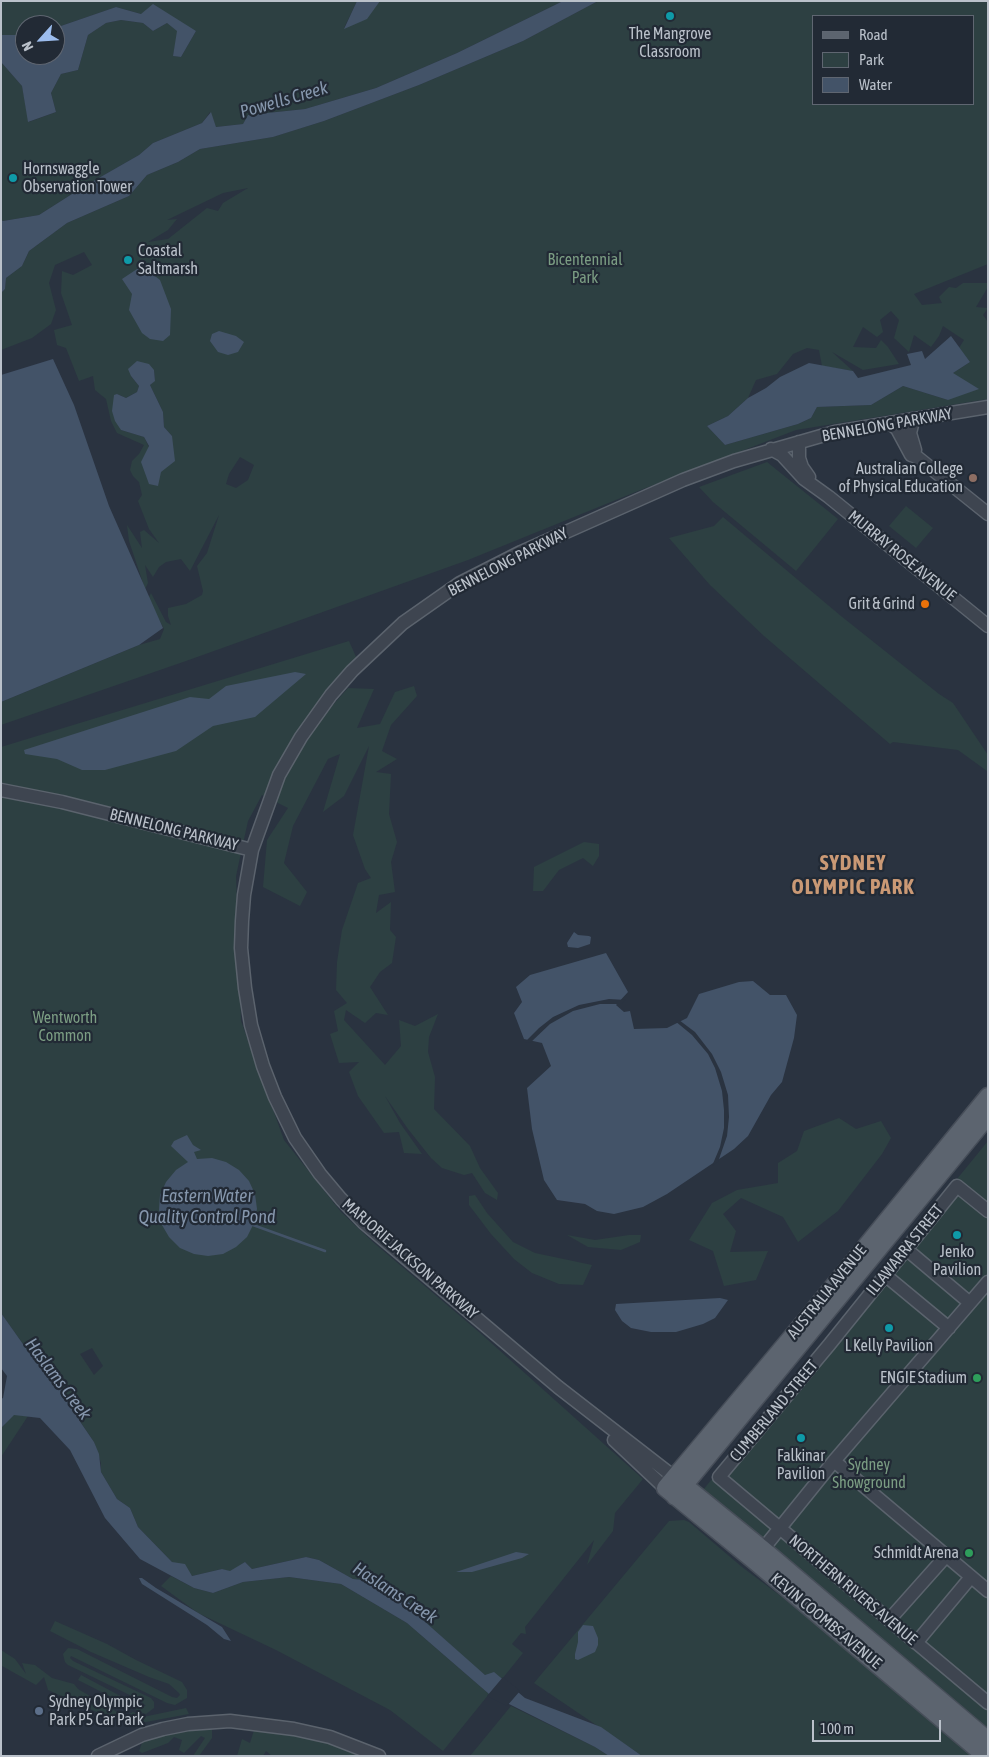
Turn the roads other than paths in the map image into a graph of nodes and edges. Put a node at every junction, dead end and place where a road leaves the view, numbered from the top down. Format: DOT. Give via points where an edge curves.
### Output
graph roads {
  1 [pos="988,407"];
  2 [pos="912,419"];
  3 [pos="890,423"];
  4 [pos="798,442"];
  5 [pos="771,449"];
  6 [pos="917,457"];
  7 [pos="816,487"];
  8 [pos="988,514"];
  9 [pos="988,626"];
  10 [pos="1,790"];
  11 [pos="252,850"];
  12 [pos="988,1096"];
  13 [pos="988,1116"];
  14 [pos="988,1211"];
  15 [pos="906,1249"];
  16 [pos="885,1275"];
  17 [pos="988,1282"];
  18 [pos="970,1302"];
  19 [pos="949,1328"];
  20 [pos="817,1335"];
  21 [pos="834,1461"];
  22 [pos="719,1477"];
  23 [pos="675,1487"];
  24 [pos="779,1528"];
  25 [pos="758,1555"];
  26 [pos="946,1556"];
  27 [pos="971,1577"];
  28 [pos="988,1591"];
  29 [pos="889,1620"];
  30 [pos="916,1643"];
  31 [pos="988,1704"];
  32 [pos="988,1740"];
  33 [pos="98,1756"];
  34 [pos="379,1756"];
  35 [pos="985,1756"];
  1 -- 2 [label="street, BENNELONG PARKWAY"];
  2 -- 3 [label="street, BENNELONG PARKWAY"];
  2 -- 6 [label="street" via="910,433"];
  3 -- 4 [label="street, BENNELONG PARKWAY"];
  3 -- 6 [label="street" via="897,429 911,455"];
  4 -- 5 [label="street, BENNELONG PARKWAY"];
  4 -- 7 [label="street, MURRAY ROSE AVENUE" via="802,467"];
  5 -- 7 [label="street, MURRAY ROSE AVENUE" via="782,455"];
  5 -- 11 [label="street, BENNELONG PARKWAY" via="682,480 521,552 460,583 403,623 352,671 312,720 279,775"];
  6 -- 8 [label="street"];
  7 -- 9 [label="street, MURRAY ROSE AVENUE"];
  10 -- 11 [label="street, BENNELONG PARKWAY" via="62,802"];
  11 -- 23 [label="street, MARJORIE JACKSON PARKWAY" via="242,922 245,988 263,1066 295,1138 320,1174 364,1223"];
  12 -- 20 [label="main road, AUSTRALIA AVENUE"];
  13 -- 20 [label="main road, AUSTRALIA AVENUE"];
  14 -- 15 [label="street, ILLAWARRA STREET" via="956,1186"];
  15 -- 16 [label="street, ILLAWARRA STREET"];
  15 -- 18 [label="street"];
  16 -- 19 [label="street"];
  16 -- 20 [label="street, ILLAWARRA STREET"];
  17 -- 18 [label="street"];
  18 -- 19 [label="street"];
  19 -- 21 [label="street"];
  20 -- 22 [label="street, CUMBERLAND STREET"];
  20 -- 23 [label="main road, AUSTRALIA AVENUE"];
  21 -- 24 [label="street"];
  21 -- 26 [label="street"];
  22 -- 24 [label="street, NORTHERN RIVERS AVENUE"];
  23 -- 25 [label="main road, KEVIN COOMBS AVENUE"];
  24 -- 25 [label="street"];
  24 -- 29 [label="street, NORTHERN RIVERS AVENUE"];
  25 -- 32 [label="main road, KEVIN COOMBS AVENUE"];
  25 -- 35 [label="main road, KEVIN COOMBS AVENUE"];
  26 -- 27 [label="street"];
  26 -- 29 [label="street"];
  27 -- 28 [label="street"];
  27 -- 30 [label="street"];
  29 -- 30 [label="street, NORTHERN RIVERS AVENUE"];
  30 -- 31 [label="street, NORTHERN RIVERS AVENUE"];
  33 -- 34 [label="street" via="142,1735 163,1729 230,1721 294,1728 330,1737"];
}
